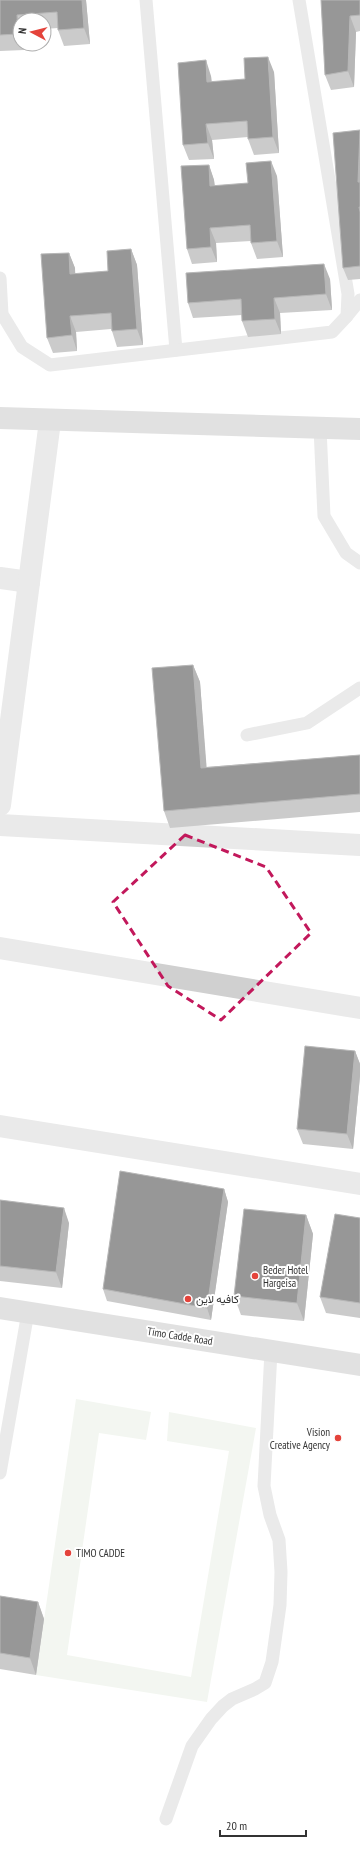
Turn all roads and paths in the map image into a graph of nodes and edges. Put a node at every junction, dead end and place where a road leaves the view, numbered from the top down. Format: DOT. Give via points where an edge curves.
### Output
graph roads {
  1 [pos="146,0"];
  2 [pos="299,0"];
  3 [pos="0,278"];
  4 [pos="360,300"];
  5 [pos="347,316"];
  6 [pos="176,350"];
  7 [pos="0,418"];
  8 [pos="50,421"];
  9 [pos="320,428"];
  10 [pos="360,429"];
  11 [pos="360,563"];
  12 [pos="0,578"];
  13 [pos="29,582"];
  14 [pos="360,688"];
  15 [pos="7,697"];
  16 [pos="247,735"];
  17 [pos="0,805"];
  18 [pos="0,825"];
  19 [pos="360,845"];
  20 [pos="0,948"];
  21 [pos="360,1008"];
  22 [pos="0,1126"];
  23 [pos="360,1184"];
  24 [pos="0,1308"];
  25 [pos="28,1312"];
  26 [pos="271,1351"];
  27 [pos="360,1365"];
  28 [pos="0,1472"];
  29 [pos="166,1819"];
  1 -- 6 [label="lane"];
  2 -- 5 [label="lane" via="348,294"];
  3 -- 6 [label="lane" via="2,314 22,347 50,365"];
  4 -- 5 [label="lane"];
  5 -- 6 [label="lane" via="332,332"];
  7 -- 8 [label="main road"];
  8 -- 9 [label="main road"];
  8 -- 13 [label="street"];
  9 -- 10 [label="main road"];
  9 -- 11 [label="lane" via="324,516 346,553"];
  12 -- 13 [label="street"];
  13 -- 15 [label="street"];
  14 -- 16 [label="lane" via="307,722"];
  15 -- 17 [label="street"];
  18 -- 19 [label="street"];
  20 -- 21 [label="street"];
  22 -- 23 [label="street"];
  24 -- 25 [label="main road, Timo Cadde Road"];
  25 -- 26 [label="main road, Timo Cadde Road"];
  25 -- 28 [label="lane"];
  26 -- 27 [label="main road, Timo Cadde Road"];
  26 -- 29 [label="lane" via="264,1486 279,1540 281,1572 280,1605 272,1662 265,1683 223,1706 192,1746"];
}
